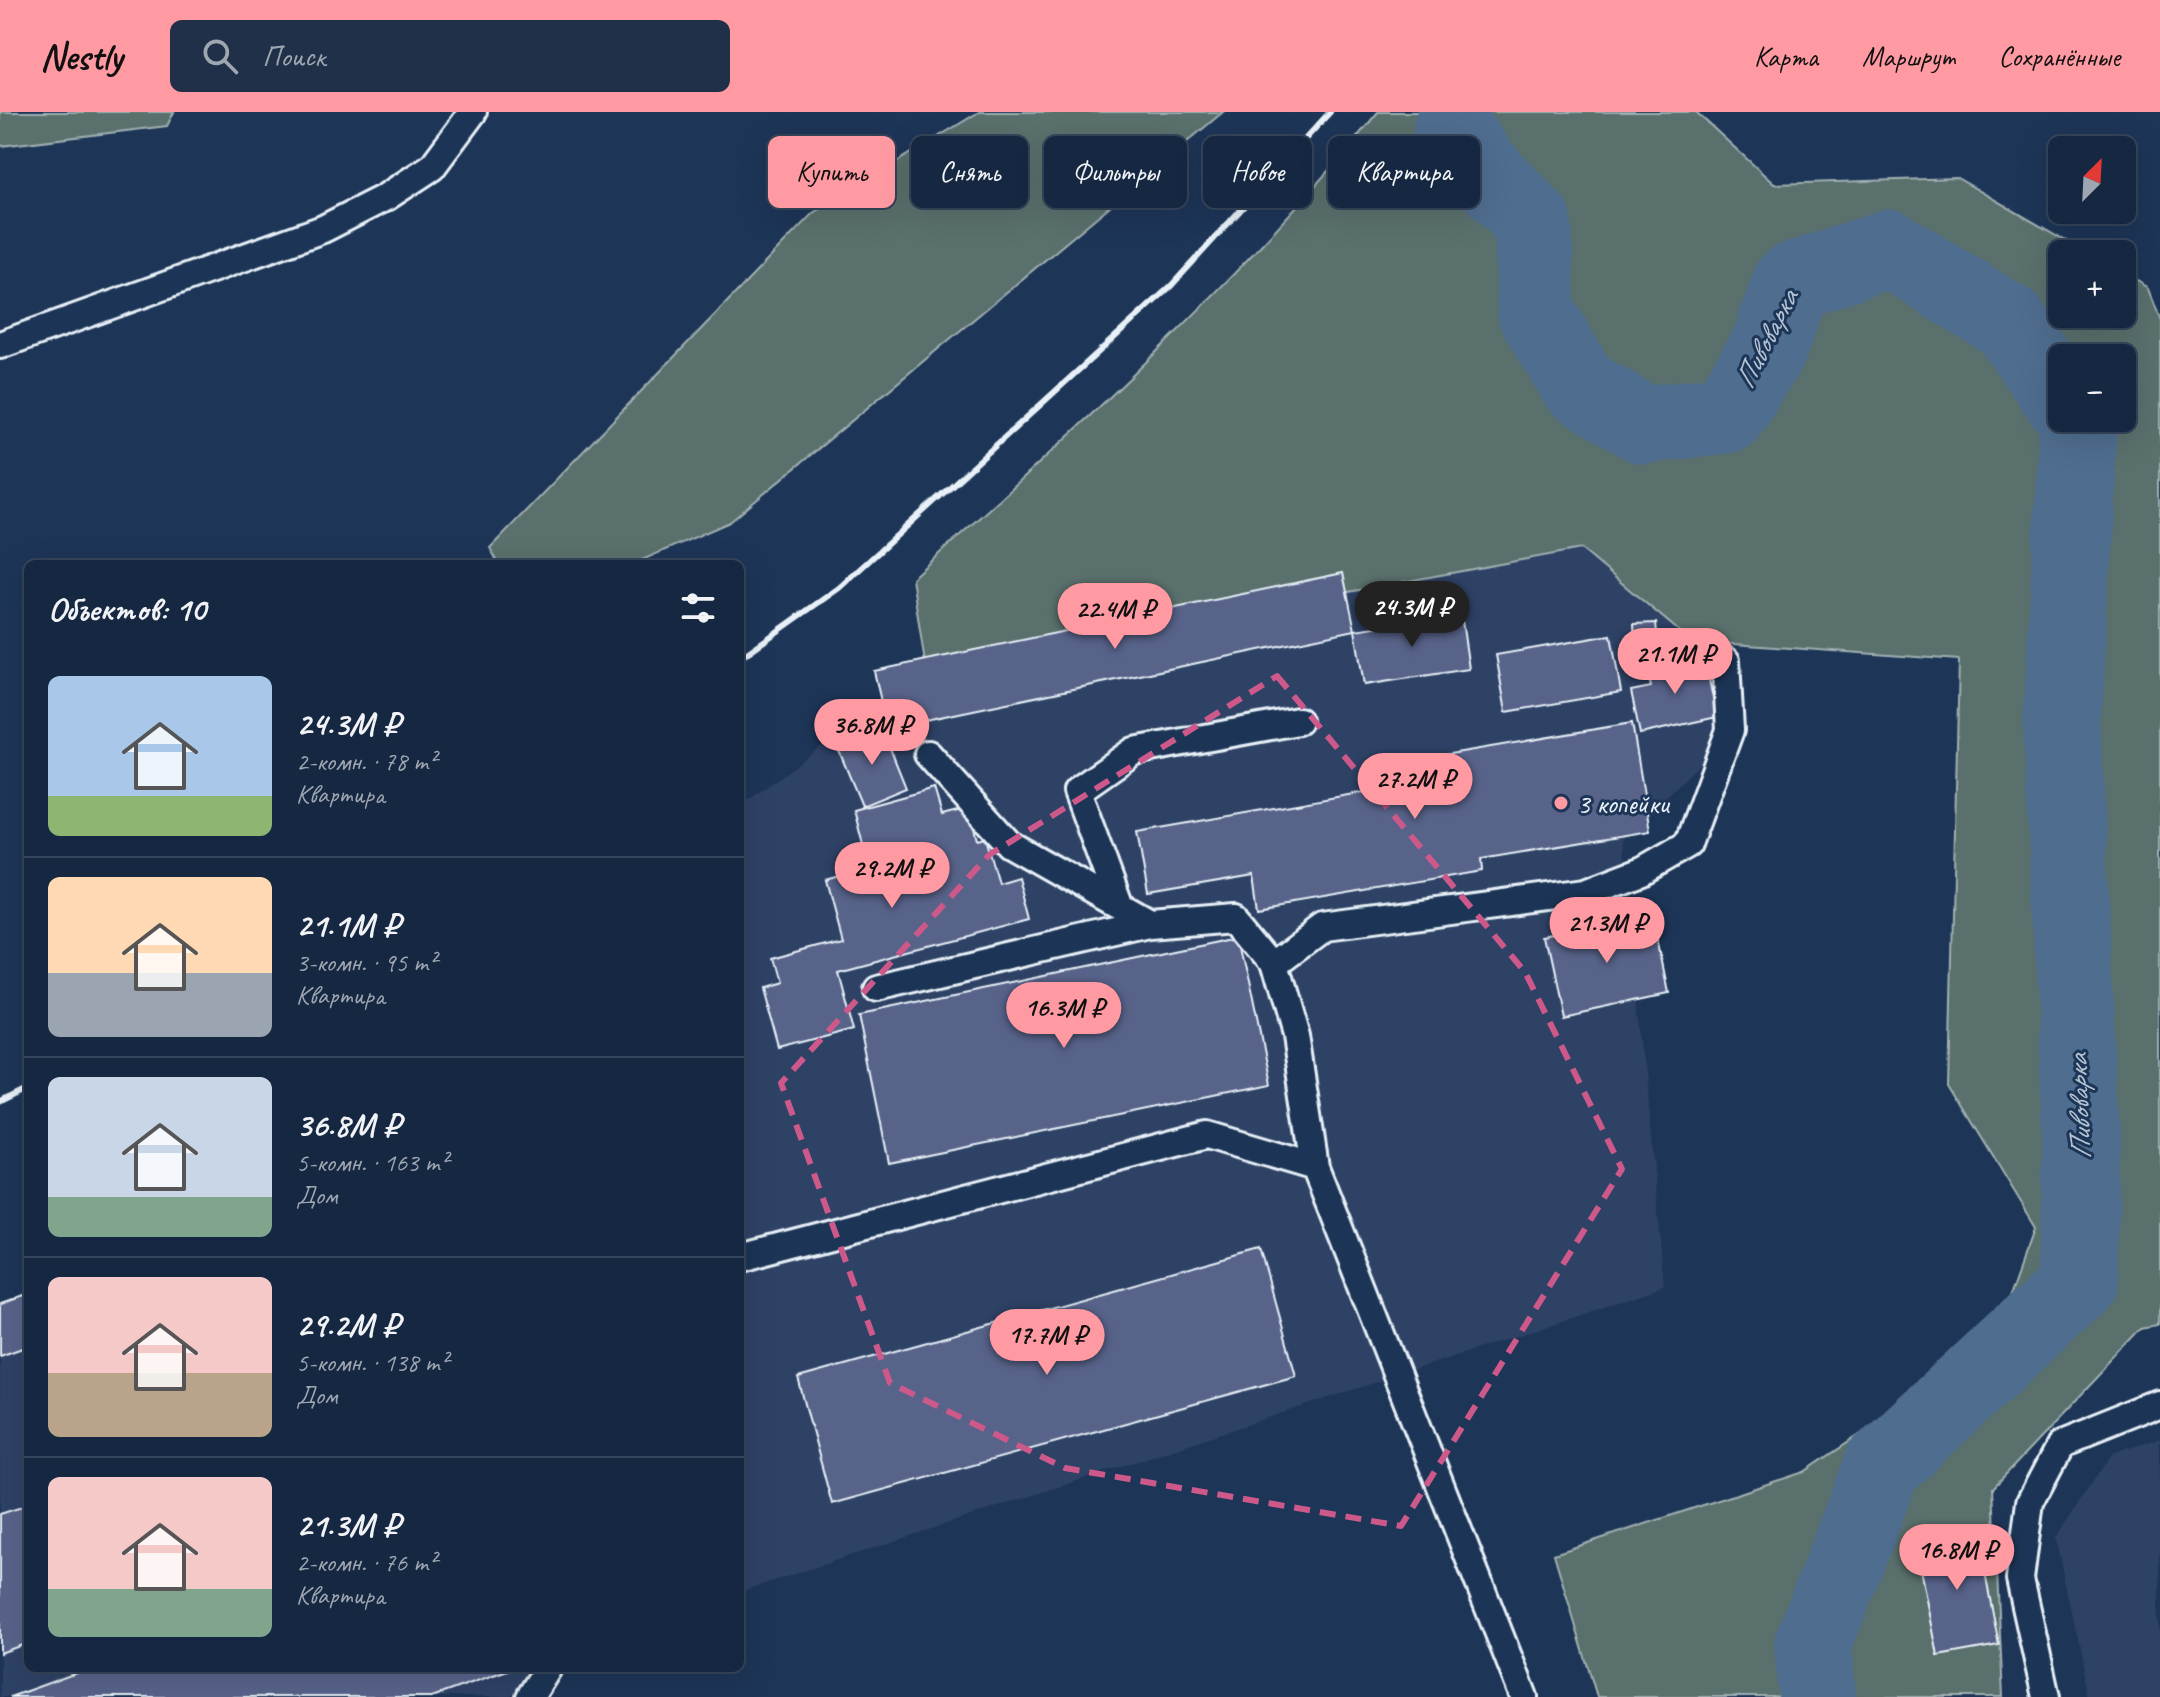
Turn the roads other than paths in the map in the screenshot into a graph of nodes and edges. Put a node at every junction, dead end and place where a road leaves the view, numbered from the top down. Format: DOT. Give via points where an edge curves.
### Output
graph roads {
  1 [pos="473,112"];
  2 [pos="0,345"];
  3 [pos="1726,661"];
  4 [pos="1298,721"];
  5 [pos="928,754"];
  6 [pos="1119,905"];
  7 [pos="1150,924"];
  8 [pos="1274,963"];
  9 [pos="876,988"];
  10 [pos="1315,1167"];
  11 [pos="744,1256"];
  12 [pos="2160,1405"];
  13 [pos="546,1672"];
  14 [pos="530,1697"];
  15 [pos="1524,1697"];
  16 [pos="2046,1697"];
  1 -- 2 [label="lane" via="432,167 323,229"];
  3 -- 8 [label="lane" via="1730,730 1688,844 1641,871 1586,892 1322,927"];
  4 -- 6 [label="lane" via="1134,751 1077,791"];
  5 -- 6 [label="lane" via="1009,844"];
  6 -- 7 [label="lane"];
  7 -- 8 [label="lane" via="1236,917"];
  7 -- 9 [label="lane"];
  8 -- 10 [label="lane" via="1295,1036"];
  10 -- 11 [label="lane" via="1207,1135"];
  10 -- 15 [label="lane"];
  12 -- 16 [label="lane" via="2060,1445 2030,1502 2020,1579"];
  13 -- 14 [label="lane"];
}
